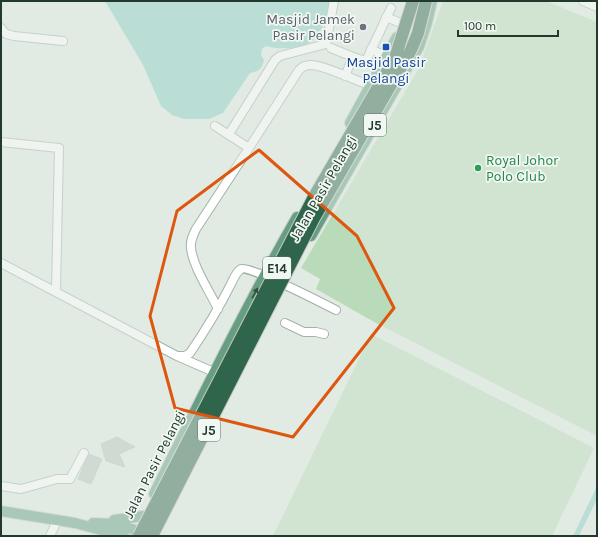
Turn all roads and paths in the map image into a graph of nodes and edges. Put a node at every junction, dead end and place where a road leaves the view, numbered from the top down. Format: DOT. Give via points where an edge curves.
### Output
graph roads {
  1 [pos="334,1"];
  2 [pos="408,1"];
  3 [pos="413,1"];
  4 [pos="426,1"];
  5 [pos="432,1"];
  6 [pos="583,1"];
  7 [pos="597,7"];
  8 [pos="390,8"];
  9 [pos="386,17"];
  10 [pos="403,24"];
  11 [pos="1,28"];
  12 [pos="63,41"];
  13 [pos="331,48"];
  14 [pos="371,49"];
  15 [pos="353,57"];
  16 [pos="387,57"];
  17 [pos="345,76"];
  18 [pos="364,83"];
  19 [pos="215,126"];
  20 [pos="228,134"];
  21 [pos="1,142"];
  22 [pos="249,148"];
  23 [pos="1,263"];
  24 [pos="264,275"];
  25 [pos="284,286"];
  26 [pos="56,291"];
  27 [pos="218,309"];
  28 [pos="336,310"];
  29 [pos="285,323"];
  30 [pos="324,334"];
  31 [pos="177,356"];
  32 [pos="216,373"];
  33 [pos="84,453"];
  34 [pos="1,486"];
  35 [pos="1,511"];
  36 [pos="143,516"];
  37 [pos="57,521"];
  38 [pos="75,523"];
  39 [pos="100,523"];
  40 [pos="136,534"];
  41 [pos="53,535"];
  42 [pos="120,535"];
  43 [pos="153,536"];
  1 -- 20 [label="lane" via="326,44 280,56 275,60"];
  2 -- 10 [label="main road, Jalan Pasir Pelangi / J5"];
  3 -- 40 [label="highway, E14, bridge" via="395,58 315,195"];
  4 -- 43 [label="highway, E14, bridge" via="411,50 314,218"];
  5 -- 25 [label="main road, Jalan Pasir Pelangi / J5" via="419,48"];
  6 -- 7 [label="lane"];
  8 -- 9 [label="lane"];
  9 -- 10 [label="lane"];
  9 -- 14 [label="lane"];
  10 -- 16 [label="main road, Jalan Pasir Pelangi / J5"];
  11 -- 12 [label="lane" via="6,34 14,36"];
  13 -- 15 [label="lane"];
  14 -- 15 [label="lane" via="366,61"];
  14 -- 16 [label="lane"];
  15 -- 17 [label="lane"];
  16 -- 24 [label="main road, Jalan Pasir Pelangi / J5"];
  17 -- 18 [label="lane"];
  17 -- 22 [label="lane" via="313,65 304,66"];
  19 -- 20 [label="lane"];
  20 -- 22 [label="lane"];
  21 -- 26 [label="lane" via="59,148"];
  22 -- 27 [label="lane" via="192,238 191,247 195,260"];
  23 -- 26 [label="lane"];
  24 -- 25 [label="lane"];
  24 -- 27 [label="lane" via="247,268 241,269"];
  32 -- 24 [label="main road, Jalan Pasir Pelangi / J5, one-way"];
  25 -- 28 [label="lane"];
  25 -- 43 [label="main road, Jalan Pasir Pelangi / J5"];
  26 -- 31 [label="lane"];
  27 -- 31 [label="lane" via="190,353"];
  29 -- 30 [label="lane" via="304,332"];
  31 -- 32 [label="lane"];
  32 -- 36 [label="main road, Jalan Pasir Pelangi / J5"];
  33 -- 34 [label="lane" via="70,479 57,479 20,489"];
  35 -- 37 [label="main road"];
  36 -- 39 [label="main road"];
  36 -- 40 [label="main road, Jalan Pasir Pelangi / J5"];
  37 -- 38 [label="main road"];
  37 -- 41 [label="lane"];
  38 -- 39 [label="main road"];
  38 -- 42 [label="main road"];
  39 -- 40 [label="main road" via="116,524"];
  40 -- 43 [label="main road"];
}
